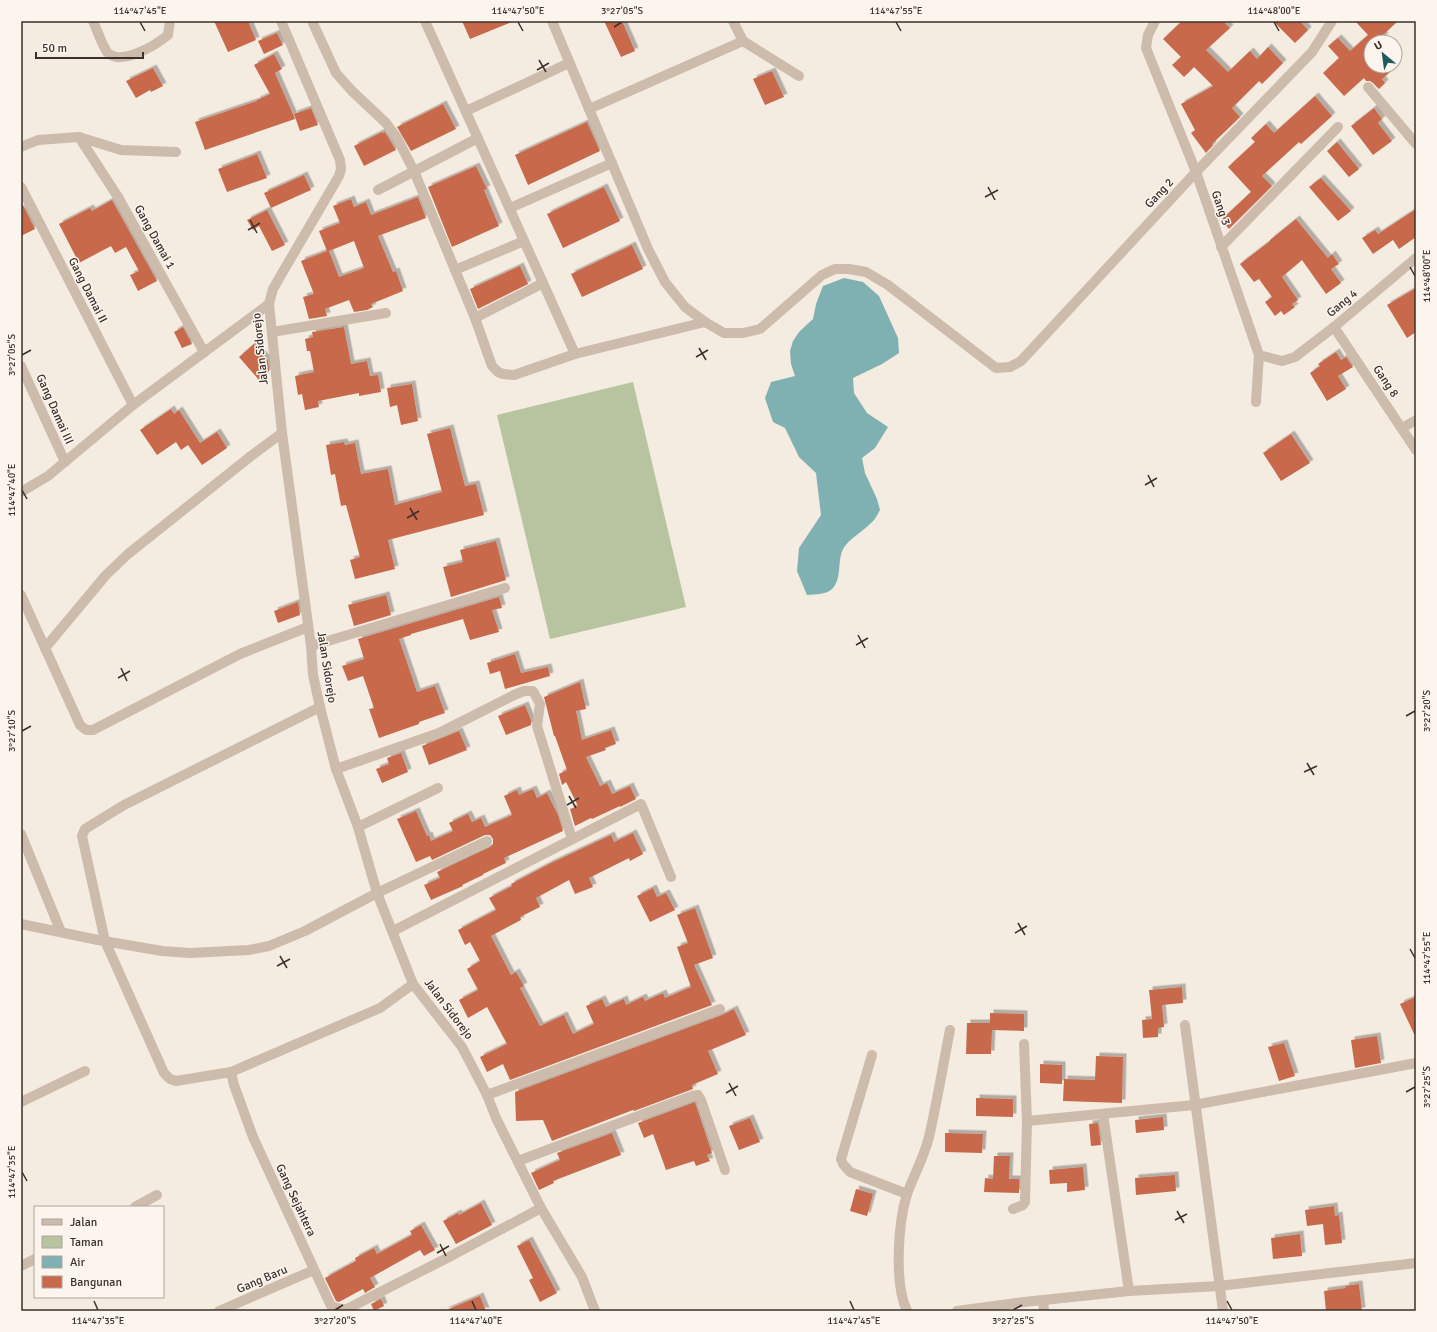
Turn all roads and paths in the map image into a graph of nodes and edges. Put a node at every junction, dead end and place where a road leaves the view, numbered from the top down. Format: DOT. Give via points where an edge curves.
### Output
graph roads {
  1 [pos="93,21"];
  2 [pos="170,21"];
  3 [pos="312,21"];
  4 [pos="425,21"];
  5 [pos="552,21"];
  6 [pos="734,21"];
  7 [pos="1154,21"];
  8 [pos="1332,21"];
  9 [pos="284,22"];
  10 [pos="742,40"];
  11 [pos="569,63"];
  12 [pos="799,76"];
  13 [pos="1368,87"];
  14 [pos="589,109"];
  15 [pos="466,111"];
  16 [pos="1338,127"];
  17 [pos="79,137"];
  18 [pos="478,138"];
  19 [pos="1416,144"];
  20 [pos="21,147"];
  21 [pos="176,152"];
  22 [pos="612,163"];
  23 [pos="414,171"];
  24 [pos="1196,172"];
  25 [pos="21,187"];
  26 [pos="378,190"];
  27 [pos="510,208"];
  28 [pos="524,241"];
  29 [pos="1221,247"];
  30 [pos="1416,258"];
  31 [pos="455,270"];
  32 [pos="543,283"];
  33 [pos="269,304"];
  34 [pos="386,313"];
  35 [pos="475,318"];
  36 [pos="704,322"];
  37 [pos="1334,327"];
  38 [pos="272,332"];
  39 [pos="204,352"];
  40 [pos="575,354"];
  41 [pos="1259,355"];
  42 [pos="21,366"];
  43 [pos="1256,402"];
  44 [pos="133,405"];
  45 [pos="1416,420"];
  46 [pos="1402,428"];
  47 [pos="282,433"];
  48 [pos="1416,450"];
  49 [pos="64,462"];
  50 [pos="21,492"];
  51 [pos="505,588"];
  52 [pos="21,595"];
  53 [pos="308,627"];
  54 [pos="311,646"];
  55 [pos="45,648"];
  56 [pos="320,707"];
  57 [pos="336,769"];
  58 [pos="438,788"];
  59 [pos="358,827"];
  60 [pos="21,834"];
  61 [pos="572,839"];
  62 [pos="487,841"];
  63 [pos="671,877"];
  64 [pos="377,893"];
  65 [pos="21,924"];
  66 [pos="393,931"];
  67 [pos="61,932"];
  68 [pos="105,941"];
  69 [pos="414,984"];
  70 [pos="720,1009"];
  71 [pos="1185,1025"];
  72 [pos="950,1030"];
  73 [pos="1024,1044"];
  74 [pos="872,1055"];
  75 [pos="1416,1063"];
  76 [pos="85,1071"];
  77 [pos="231,1072"];
  78 [pos="486,1095"];
  79 [pos="21,1102"];
  80 [pos="1194,1105"];
  81 [pos="1103,1114"];
  82 [pos="1027,1121"];
  83 [pos="518,1161"];
  84 [pos="725,1170"];
  85 [pos="907,1194"];
  86 [pos="158,1195"];
  87 [pos="137,1206"];
  88 [pos="541,1208"];
  89 [pos="1013,1209"];
  90 [pos="34,1260"];
  91 [pos="1416,1262"];
  92 [pos="21,1266"];
  93 [pos="314,1270"];
  94 [pos="1220,1286"];
  95 [pos="1129,1291"];
  96 [pos="1043,1300"];
  97 [pos="219,1311"];
  98 [pos="595,1311"];
  99 [pos="907,1311"];
  100 [pos="957,1311"];
  101 [pos="1044,1311"];
  102 [pos="1223,1311"];
  1 -- 2 [label="street" via="107,52 113,57 126,58 168,35"];
  3 -- 23 [label="street" via="336,73 386,123"];
  4 -- 15 [label="street"];
  5 -- 11 [label="street"];
  6 -- 10 [label="street"];
  7 -- 24 [label="street, Gang 3" via="1146,48"];
  8 -- 24 [label="street, Gang 2" via="1312,52"];
  9 -- 33 [label="street, Jalan Sidorejo" via="342,169 273,289"];
  10 -- 12 [label="street"];
  10 -- 14 [label="street"];
  11 -- 14 [label="street"];
  11 -- 15 [label="street"];
  13 -- 19 [label="street"];
  14 -- 22 [label="street"];
  15 -- 18 [label="street"];
  16 -- 29 [label="street"];
  17 -- 20 [label="street" via="38,140"];
  17 -- 21 [label="street" via="120,150"];
  17 -- 39 [label="street, Gang Damai 1" via="118,198"];
  18 -- 23 [label="street"];
  18 -- 27 [label="street"];
  22 -- 27 [label="street"];
  22 -- 36 [label="street" via="648,249 665,282 685,308"];
  23 -- 26 [label="street"];
  23 -- 31 [label="street"];
  24 -- 29 [label="street, Gang 3"];
  24 -- 36 [label="street, Gang 2" via="1022,361 1010,367 996,368 888,285 866,272 835,269 822,274 760,329 743,333 724,333"];
  25 -- 44 [label="street, Gang Damai II"];
  27 -- 28 [label="street"];
  28 -- 31 [label="street"];
  28 -- 32 [label="street"];
  29 -- 41 [label="street, Gang 3"];
  30 -- 37 [label="street, Gang 4"];
  31 -- 35 [label="street"];
  32 -- 35 [label="street"];
  32 -- 40 [label="street"];
  33 -- 38 [label="street, Jalan Sidorejo"];
  33 -- 39 [label="street"];
  34 -- 38 [label="street"];
  35 -- 40 [label="street" via="492,366 503,374 514,375"];
  36 -- 40 [label="street"];
  37 -- 41 [label="street, Gang 4" via="1296,357 1282,362"];
  37 -- 46 [label="street, Gang 8"];
  38 -- 47 [label="street, Jalan Sidorejo"];
  39 -- 44 [label="street"];
  41 -- 43 [label="street"];
  42 -- 49 [label="street, Gang Damai III"];
  44 -- 49 [label="street"];
  45 -- 46 [label="street"];
  46 -- 48 [label="street, Gang 8"];
  47 -- 53 [label="street, Jalan Sidorejo"];
  47 -- 55 [label="street" via="128,554 106,575"];
  49 -- 50 [label="street" via="48,476"];
  51 -- 54 [label="street"];
  52 -- 55 [label="street"];
  53 -- 54 [label="street, Jalan Sidorejo"];
  53 -- 55 [label="street" via="240,654 93,730 86,730 80,725"];
  54 -- 56 [label="street, Jalan Sidorejo" via="313,675"];
  56 -- 57 [label="street, Jalan Sidorejo"];
  56 -- 68 [label="street" via="124,805 84,829 82,836"];
  57 -- 59 [label="street, Jalan Sidorejo"];
  57 -- 61 [label="street" via="439,733 514,695 534,691 540,704 537,726"];
  58 -- 59 [label="street"];
  59 -- 64 [label="street, Jalan Sidorejo"];
  60 -- 67 [label="street"];
  61 -- 63 [label="street" via="641,804"];
  61 -- 66 [label="street"];
  62 -- 64 [label="street"];
  64 -- 66 [label="street, Jalan Sidorejo"];
  64 -- 68 [label="street" via="299,934 281,942 249,950 190,953"];
  65 -- 67 [label="street"];
  66 -- 69 [label="street, Jalan Sidorejo"];
  67 -- 68 [label="street"];
  68 -- 77 [label="street" via="164,1073 170,1080"];
  69 -- 77 [label="street" via="380,1008"];
  69 -- 78 [label="street, Jalan Sidorejo" via="462,1047"];
  70 -- 78 [label="street"];
  71 -- 80 [label="street"];
  72 -- 85 [label="street" via="928,1139"];
  73 -- 82 [label="street"];
  74 -- 85 [label="street" via="841,1159 850,1172"];
  75 -- 80 [label="street"];
  76 -- 79 [label="street"];
  77 -- 93 [label="street, Gang Sejahtera" via="253,1137"];
  78 -- 83 [label="street, Jalan Sidorejo"];
  80 -- 81 [label="street"];
  80 -- 94 [label="street"];
  81 -- 82 [label="street"];
  81 -- 95 [label="street"];
  82 -- 89 [label="street" via="1025,1202"];
  83 -- 84 [label="street" via="692,1096 698,1096"];
  83 -- 88 [label="street, Jalan Sidorejo"];
  85 -- 99 [label="street" via="902,1213 899,1270 903,1302"];
  86 -- 87 [label="street"];
  88 -- 93 [label="street, Gang Sejahtera" via="347,1309 331,1306"];
  88 -- 98 [label="street, Jalan Sidorejo" via="582,1277"];
  90 -- 92 [label="street"];
  91 -- 94 [label="street"];
  93 -- 97 [label="street, Gang Baru"];
  94 -- 95 [label="street"];
  94 -- 102 [label="street"];
  95 -- 96 [label="street"];
  96 -- 100 [label="street"];
  96 -- 101 [label="street"];
}
